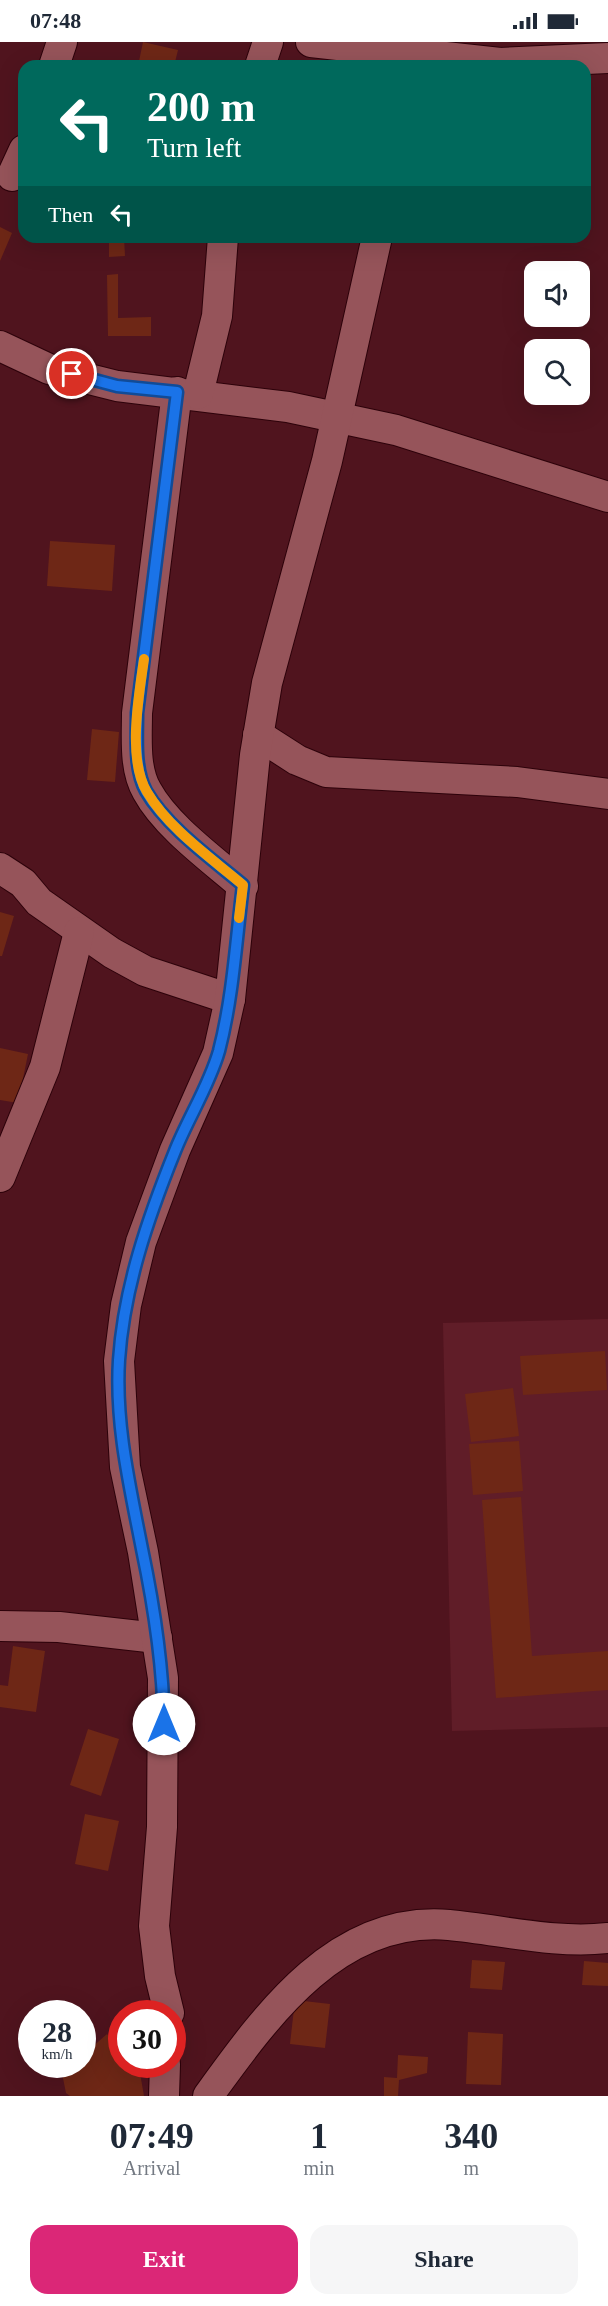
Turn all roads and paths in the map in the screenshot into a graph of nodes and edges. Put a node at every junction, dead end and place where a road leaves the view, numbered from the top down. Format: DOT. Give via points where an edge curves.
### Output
graph roads {
  1 [pos="62,42"];
  2 [pos="268,42"];
  3 [pos="311,42"];
  4 [pos="608,58"];
  5 [pos="56,60"];
  6 [pos="262,60"];
  7 [pos="416,60"];
  8 [pos="565,60"];
  9 [pos="18,164"];
  10 [pos="12,177"];
  11 [pos="223,243"];
  12 [pos="376,243"];
  13 [pos="0,346"];
  14 [pos="187,393"];
  15 [pos="338,417"];
  16 [pos="608,497"];
  17 [pos="258,735"];
  18 [pos="608,794"];
  19 [pos="0,868"];
  20 [pos="243,885"];
  21 [pos="79,932"];
  22 [pos="230,999"];
  23 [pos="0,1177"];
  24 [pos="0,1626"];
  25 [pos="157,1638"];
  26 [pos="608,1938"];
  27 [pos="576,1941"];
  28 [pos="608,1952"];
  29 [pos="166,2000"];
  30 [pos="165,2078"];
  31 [pos="164,2096"];
  32 [pos="207,2096"];
  1 -- 5 [label="street"];
  2 -- 6 [label="street"];
  3 -- 7 [label="street"];
  4 -- 8 [label="street"];
  9 -- 10 [label="street"];
  11 -- 14 [label="street" via="217,316"];
  12 -- 15 [label="street"];
  13 -- 14 [label="street" via="49,369 117,386"];
  14 -- 15 [label="street"];
  14 -- 20 [label="street" via="137,713 137,755 146,790 174,825"];
  15 -- 16 [label="street" via="396,430"];
  15 -- 17 [label="street" via="283,621"];
  17 -- 18 [label="street" via="297,760 326,772 517,782"];
  17 -- 20 [label="street"];
  19 -- 21 [label="street"];
  20 -- 22 [label="street"];
  21 -- 22 [label="street" via="145,971"];
  21 -- 23 [label="street" via="45,1067"];
  22 -- 25 [label="street" via="218,1053 175,1150 141,1242 126,1305 119,1361 125,1467"];
  24 -- 25 [label="street"];
  25 -- 29 [label="street" via="163,1678 164,1747 154,1926"];
  26 -- 27 [label="street"];
  27 -- 28 [label="street"];
  27 -- 32 [label="street" via="448,1925 412,1924 377,1934 338,1954 288,1994"];
  30 -- 31 [label="street"];
}
